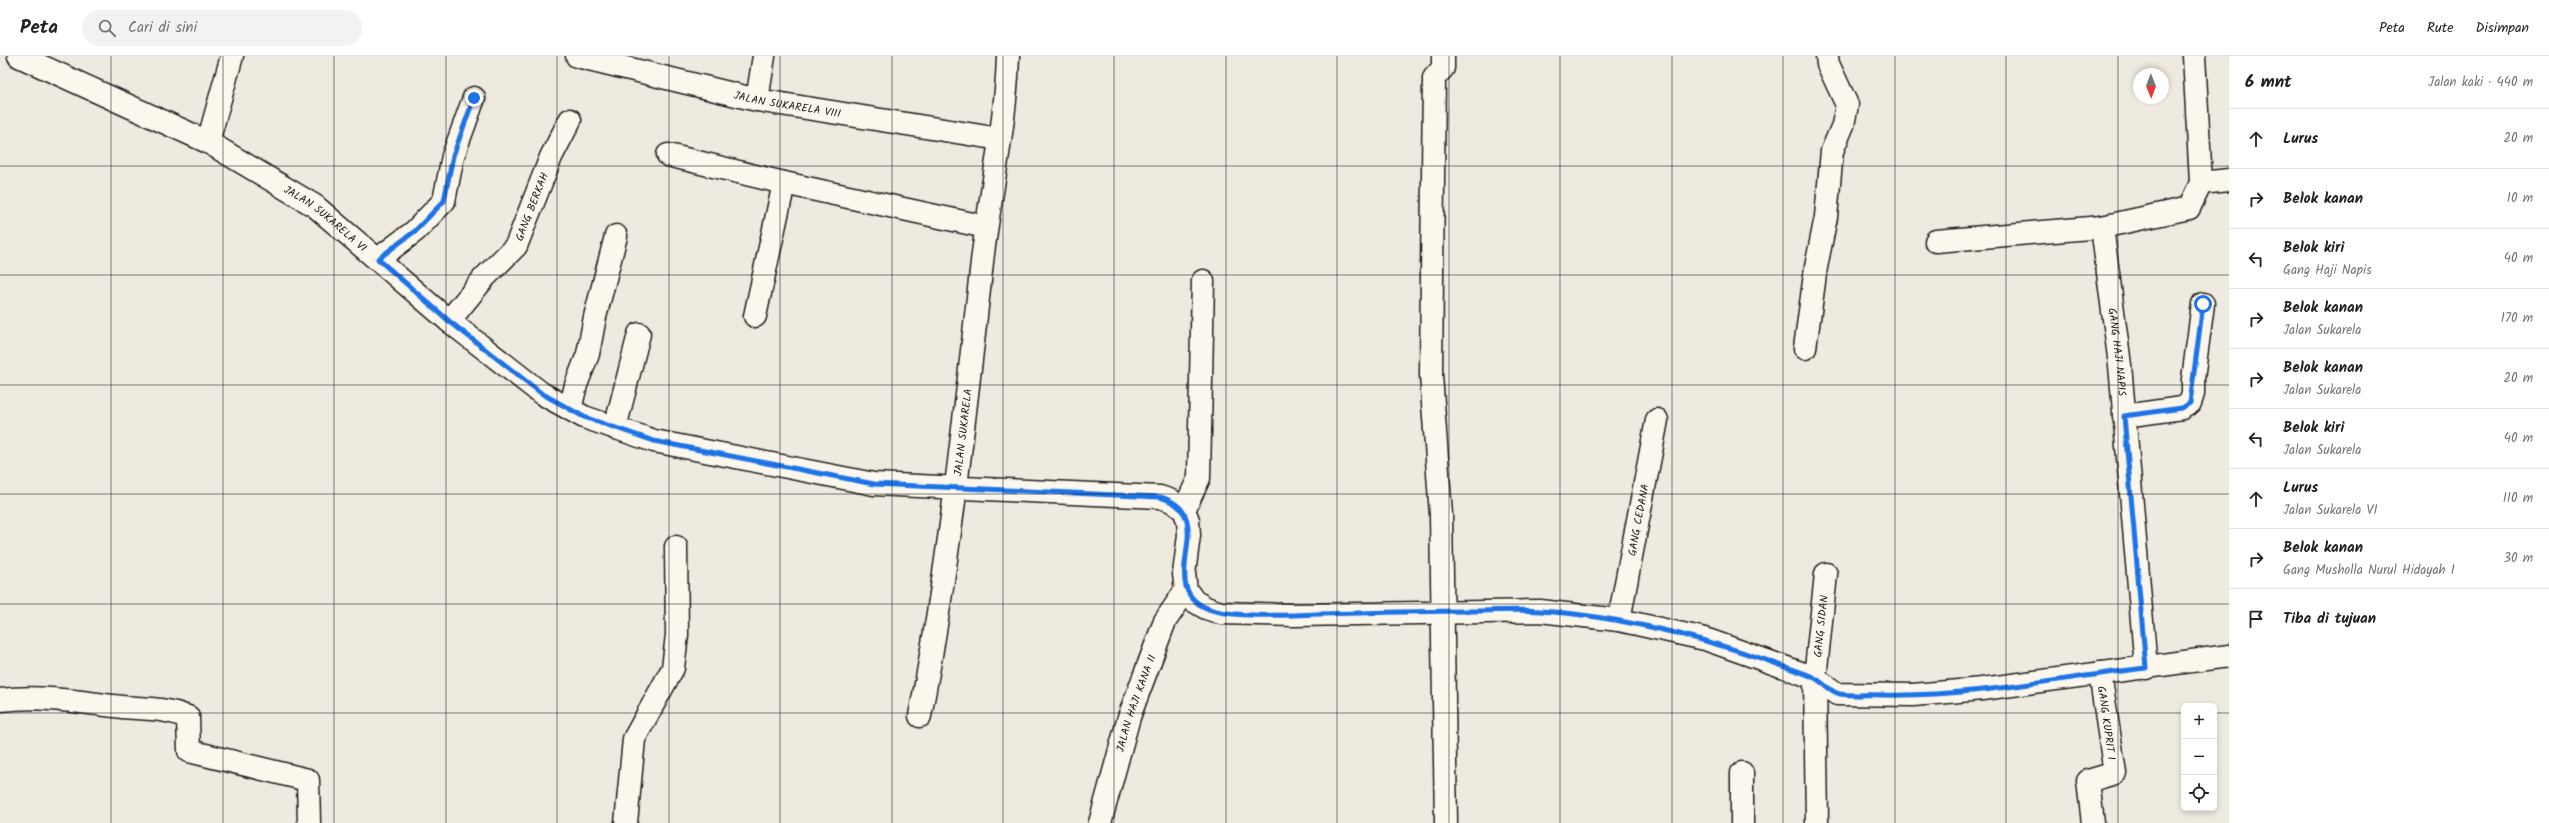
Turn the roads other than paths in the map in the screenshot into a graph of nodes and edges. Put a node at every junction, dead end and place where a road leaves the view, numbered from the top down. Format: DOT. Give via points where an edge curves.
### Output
graph roads {
  1 [pos="19,56"];
  2 [pos="232,56"];
  3 [pos="579,56"];
  4 [pos="764,56"];
  5 [pos="1008,56"];
  6 [pos="1443,56"];
  7 [pos="1828,56"];
  8 [pos="2194,56"];
  9 [pos="474,98"];
  10 [pos="757,100"];
  11 [pos="570,120"];
  12 [pos="1000,139"];
  13 [pos="208,142"];
  14 [pos="668,155"];
  15 [pos="2229,180"];
  16 [pos="784,183"];
  17 [pos="2201,183"];
  18 [pos="986,227"];
  19 [pos="2102,227"];
  20 [pos="616,236"];
  21 [pos="1936,241"];
  22 [pos="378,259"];
  23 [pos="1203,280"];
  24 [pos="2203,304"];
  25 [pos="755,316"];
  26 [pos="449,321"];
  27 [pos="639,334"];
  28 [pos="1805,348"];
  29 [pos="570,409"];
  30 [pos="2124,416"];
  31 [pos="1657,420"];
  32 [pos="615,428"];
  33 [pos="956,486"];
  34 [pos="1184,510"];
  35 [pos="676,547"];
  36 [pos="1826,574"];
  37 [pos="1186,590"];
  38 [pos="1442,611"];
  39 [pos="1619,620"];
  40 [pos="2229,656"];
  41 [pos="2146,668"];
  42 [pos="2100,673"];
  43 [pos="1815,678"];
  44 [pos="0,700"];
  45 [pos="920,716"];
  46 [pos="1742,773"];
  47 [pos="309,823"];
  48 [pos="626,823"];
  49 [pos="1100,823"];
  50 [pos="1446,823"];
  51 [pos="1742,823"];
  52 [pos="1817,823"];
  53 [pos="2093,823"];
  1 -- 13 [label="street, JALAN SUKARELA VI"];
  2 -- 13 [label="street"];
  3 -- 10 [label="street, JALAN SUKARELA VIII"];
  4 -- 10 [label="street"];
  5 -- 12 [label="street, JALAN SUKARELA" via="1007,92"];
  6 -- 38 [label="street" via="1443,68 1434,78 1431,375 1441,515"];
  7 -- 28 [label="street" via="1830,69 1847,105 1843,125 1832,151 1826,217"];
  8 -- 17 [label="street"];
  9 -- 22 [label="street" via="453,156 444,201 415,231"];
  10 -- 12 [label="street, JALAN SUKARELA VIII"];
  11 -- 26 [label="street, GANG BERKAH" via="551,157 516,246 484,278"];
  12 -- 18 [label="street, JALAN SUKARELA"];
  13 -- 22 [label="street, JALAN SUKARELA VI" via="315,206"];
  14 -- 16 [label="street"];
  15 -- 17 [label="street"];
  16 -- 18 [label="street"];
  16 -- 25 [label="street"];
  17 -- 19 [label="street" via="2189,208"];
  18 -- 33 [label="street, JALAN SUKARELA"];
  19 -- 21 [label="street"];
  19 -- 30 [label="street, GANG HAJI NAPIS"];
  20 -- 29 [label="street" via="588,354"];
  22 -- 26 [label="street, JALAN SUKARELA VI"];
  23 -- 34 [label="street" via="1199,478"];
  24 -- 30 [label="street" via="2190,403 2182,408"];
  26 -- 29 [label="street, JALAN SUKARELA VI" via="541,393"];
  27 -- 32 [label="street"];
  29 -- 32 [label="street, JALAN SUKARELA VI"];
  30 -- 41 [label="street, GANG HAJI NAPIS"];
  31 -- 39 [label="street, GANG CEDANA"];
  32 -- 33 [label="street, JALAN SUKARELA VI" via="654,441 874,484 916,488"];
  33 -- 34 [label="street, JALAN SUKARELA" via="1160,497 1172,501"];
  33 -- 45 [label="street" via="938,620"];
  34 -- 37 [label="street" via="1189,535 1184,574"];
  35 -- 48 [label="street" via="677,635 673,668 634,739"];
  36 -- 43 [label="street, GANG SIDAN"];
  37 -- 38 [label="street" via="1194,601 1221,613 1294,615"];
  37 -- 49 [label="street, JALAN HAJI KANA II" via="1165,621 1132,710"];
  38 -- 39 [label="street" via="1540,611"];
  38 -- 50 [label="street"];
  39 -- 43 [label="street" via="1705,639"];
  40 -- 41 [label="street"];
  41 -- 42 [label="street"];
  42 -- 43 [label="street" via="1982,689 1913,695 1838,694"];
  42 -- 53 [label="street, GANG KUPRIT I" via="2115,773 2088,781"];
  43 -- 52 [label="street, GANG SIDAN"];
  44 -- 47 [label="street" via="55,698 122,707 166,709 188,717 189,750 308,780"];
  46 -- 51 [label="street"];
}
